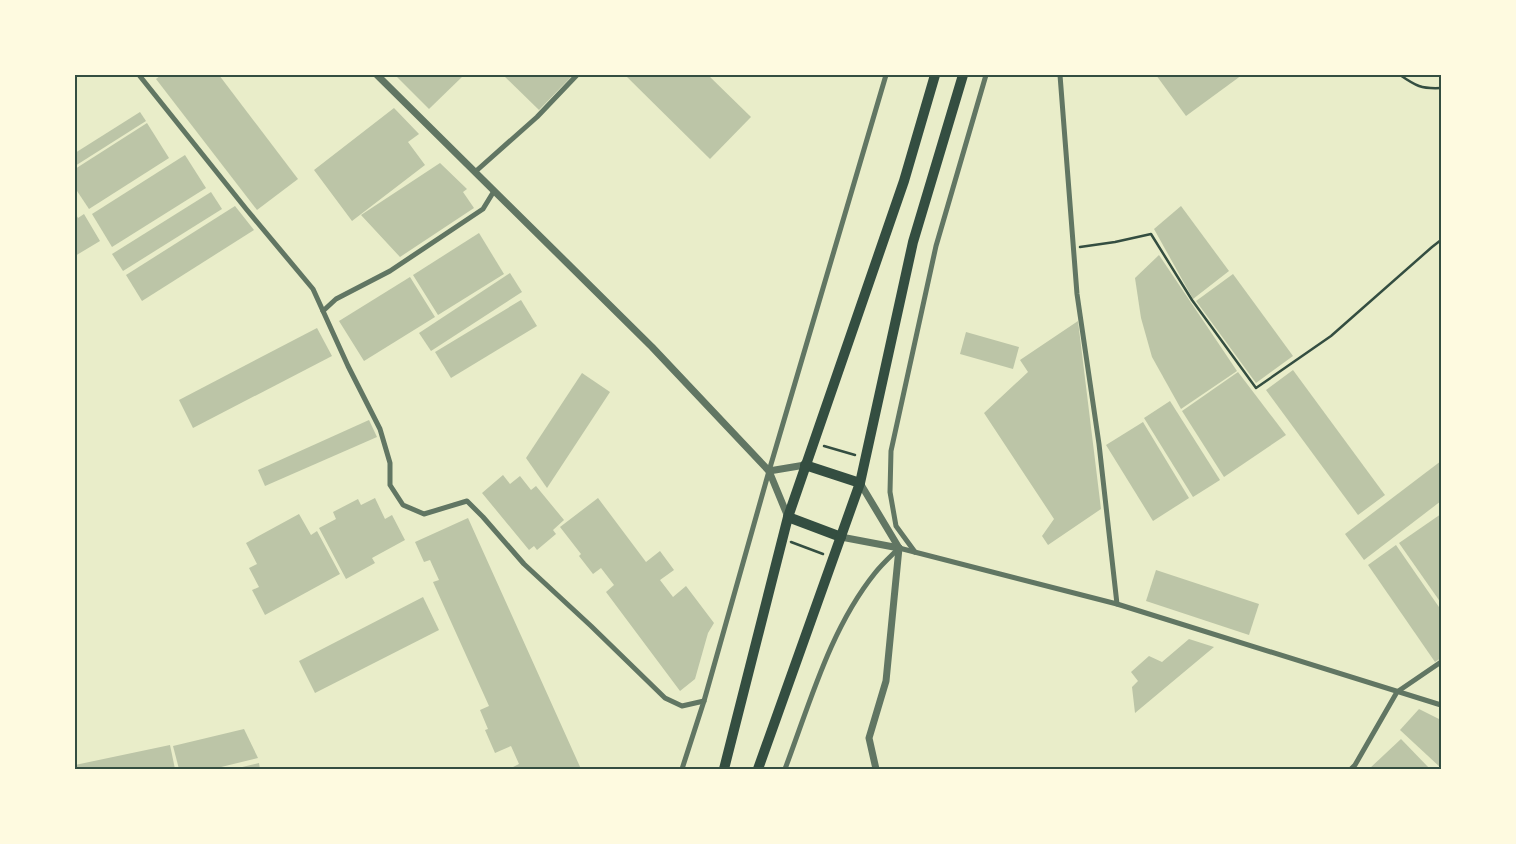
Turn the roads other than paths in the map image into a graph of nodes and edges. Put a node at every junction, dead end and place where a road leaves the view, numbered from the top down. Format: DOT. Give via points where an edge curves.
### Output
graph roads {
  1 [pos="140,75"];
  2 [pos="377,75"];
  3 [pos="577,75"];
  4 [pos="886,75"];
  5 [pos="935,75"];
  6 [pos="963,75"];
  7 [pos="986,75"];
  8 [pos="1060,75"];
  9 [pos="475,172"];
  10 [pos="494,191"];
  11 [pos="323,311"];
  12 [pos="805,465"];
  13 [pos="769,471"];
  14 [pos="860,483"];
  15 [pos="788,517"];
  16 [pos="840,537"];
  17 [pos="899,548"];
  18 [pos="915,552"];
  19 [pos="1116,604"];
  20 [pos="1441,662"];
  21 [pos="1397,692"];
  22 [pos="704,701"];
  23 [pos="1441,705"];
  24 [pos="682,769"];
  25 [pos="724,769"];
  26 [pos="758,769"];
  27 [pos="785,769"];
  28 [pos="876,769"];
  29 [pos="1350,769"];
  1 -- 11 [label="street" via="313,290"];
  2 -- 9 [label="street"];
  3 -- 9 [label="street" via="537,117"];
  4 -- 13 [label="street"];
  5 -- 12 [label="highway" via="904,181"];
  6 -- 14 [label="highway" via="913,242"];
  7 -- 18 [label="street" via="936,246 891,450 890,492 896,526"];
  8 -- 19 [label="street" via="1072,249 1099,444"];
  9 -- 10 [label="street"];
  10 -- 11 [label="street" via="483,209 390,271 336,298"];
  10 -- 13 [label="street" via="652,347"];
  11 -- 22 [label="street" via="380,429 390,463 390,484 403,505 424,514 468,501 524,564 665,698 682,706"];
  12 -- 13 [label="street"];
  12 -- 14 [label="highway"];
  12 -- 15 [label="highway"];
  13 -- 15 [label="street"];
  13 -- 22 [label="street"];
  14 -- 16 [label="highway"];
  14 -- 17 [label="street"];
  15 -- 16 [label="highway"];
  15 -- 25 [label="highway"];
  16 -- 17 [label="street"];
  16 -- 26 [label="highway"];
  17 -- 18 [label="street"];
  17 -- 27 [label="street" via="875,572 853,605 828,656"];
  17 -- 28 [label="street" via="886,681 869,738"];
  18 -- 19 [label="street"];
  19 -- 21 [label="street"];
  20 -- 21 [label="street"];
  21 -- 23 [label="street"];
  21 -- 29 [label="street" via="1355,766"];
  22 -- 24 [label="street"];
}
